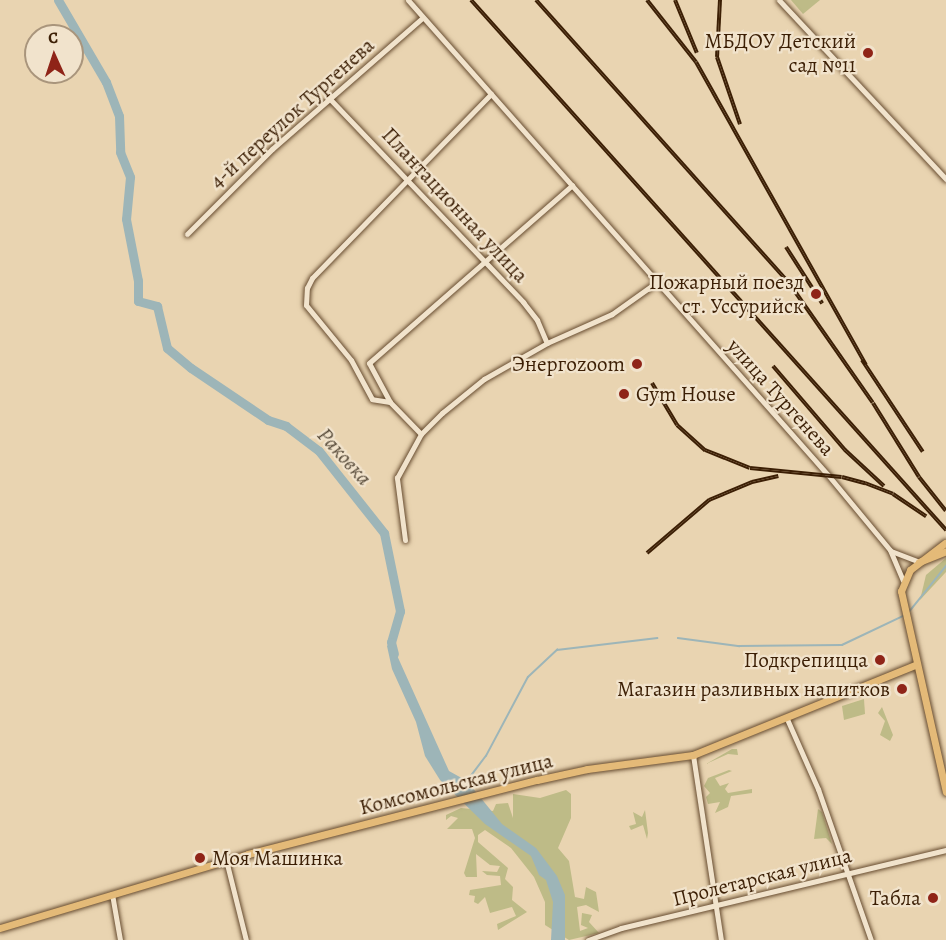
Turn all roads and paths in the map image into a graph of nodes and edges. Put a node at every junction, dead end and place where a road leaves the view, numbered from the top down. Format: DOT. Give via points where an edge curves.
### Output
graph roads {
  1 [pos="408,0"];
  2 [pos="779,0"];
  3 [pos="421,20"];
  4 [pos="491,94"];
  5 [pos="329,98"];
  6 [pos="408,178"];
  7 [pos="946,179"];
  8 [pos="572,185"];
  9 [pos="187,234"];
  10 [pos="486,262"];
  11 [pos="657,282"];
  12 [pos="548,343"];
  13 [pos="390,402"];
  14 [pos="421,434"];
  15 [pos="405,540"];
  16 [pos="946,547"];
  17 [pos="890,550"];
  18 [pos="919,561"];
  19 [pos="903,580"];
  20 [pos="915,665"];
  21 [pos="787,719"];
  22 [pos="693,755"];
  23 [pos="946,792"];
  24 [pos="946,850"];
  25 [pos="226,860"];
  26 [pos="848,873"];
  27 [pos="112,894"];
  28 [pos="716,905"];
  29 [pos="0,927"];
  30 [pos="120,940"];
  31 [pos="246,940"];
  32 [pos="588,940"];
  33 [pos="721,940"];
  34 [pos="872,940"];
  1 -- 3 [label="street, улица Тургенева"];
  2 -- 7 [label="street"];
  3 -- 4 [label="street, улица Тургенева"];
  3 -- 5 [label="street, 4-й переулок Тургенева"];
  4 -- 6 [label="street"];
  4 -- 8 [label="street, улица Тургенева"];
  5 -- 6 [label="street, Плантационная улица"];
  5 -- 9 [label="street, 4-й переулок Тургенева"];
  6 -- 10 [label="street, Плантационная улица"];
  6 -- 13 [label="street" via="312,278 306,298 306,305 351,360 372,399"];
  8 -- 10 [label="street"];
  8 -- 11 [label="street, улица Тургенева"];
  10 -- 12 [label="street, Плантационная улица" via="537,320"];
  10 -- 13 [label="street" via="369,363"];
  11 -- 12 [label="street" via="612,314"];
  11 -- 17 [label="street, улица Тургенева"];
  12 -- 14 [label="street" via="468,391"];
  13 -- 14 [label="street"];
  14 -- 15 [label="street" via="397,478"];
  16 -- 18 [label="main road"];
  17 -- 18 [label="street" via="905,559"];
  17 -- 19 [label="street, улица Тургенева"];
  18 -- 19 [label="main road"];
  19 -- 20 [label="main road" via="901,591"];
  20 -- 21 [label="main road, Комсомольская улица"];
  20 -- 23 [label="main road"];
  21 -- 22 [label="main road, Комсомольская улица"];
  21 -- 26 [label="street"];
  22 -- 25 [label="main road, Комсомольская улица" via="586,769 537,780"];
  22 -- 28 [label="street"];
  24 -- 26 [label="street, Пролетарская улица"];
  25 -- 27 [label="main road, Комсомольская улица"];
  25 -- 31 [label="street"];
  26 -- 28 [label="street, Пролетарская улица"];
  26 -- 34 [label="street"];
  27 -- 29 [label="main road, Комсомольская улица"];
  27 -- 30 [label="street"];
  28 -- 32 [label="street, Пролетарская улица"];
  28 -- 33 [label="street"];
}
